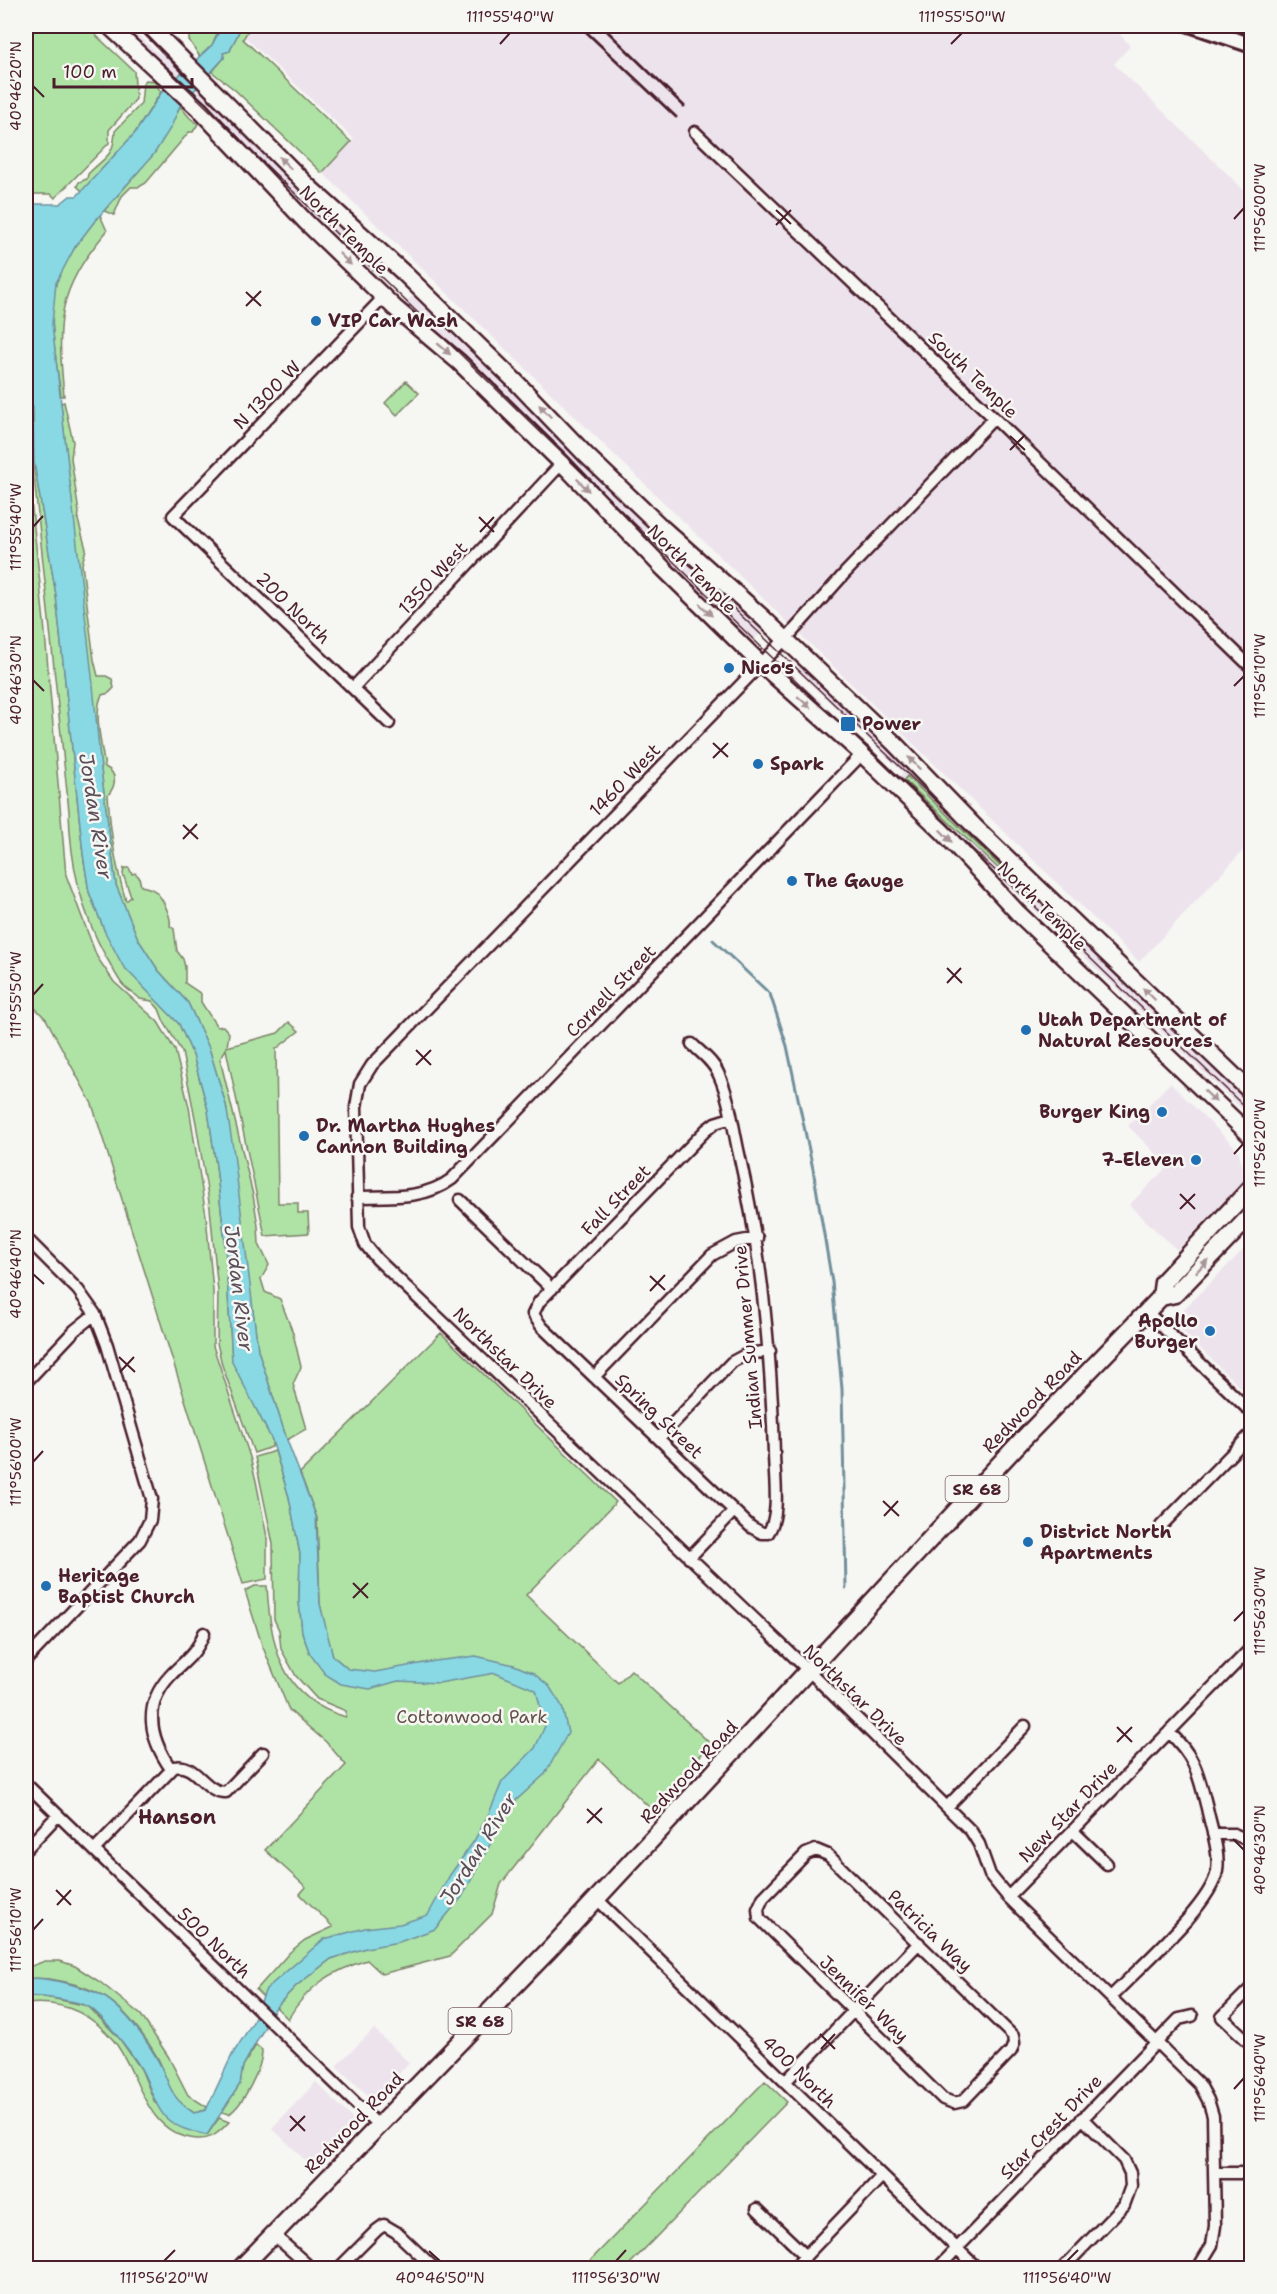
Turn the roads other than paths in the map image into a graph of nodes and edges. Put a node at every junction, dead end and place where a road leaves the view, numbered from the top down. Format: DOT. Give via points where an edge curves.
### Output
graph roads {
  1 [pos="109,26"];
  2 [pos="149,26"];
  3 [pos="695,132"];
  4 [pos="384,297"];
  5 [pos="994,418"];
  6 [pos="562,463"];
  7 [pos="173,516"];
  8 [pos="785,638"];
  9 [pos="760,663"];
  10 [pos="1251,668"];
  11 [pos="353,688"];
  12 [pos="389,723"];
  13 [pos="862,754"];
  14 [pos="692,1044"];
  15 [pos="1251,1093"];
  16 [pos="731,1118"];
  17 [pos="1251,1137"];
  18 [pos="1251,1187"];
  19 [pos="357,1197"];
  20 [pos="460,1200"];
  21 [pos="1251,1214"];
  22 [pos="26,1238"];
  23 [pos="757,1238"];
  24 [pos="552,1289"];
  25 [pos="1161,1297"];
  26 [pos="1147,1312"];
  27 [pos="95,1314"];
  28 [pos="533,1314"];
  29 [pos="770,1351"];
  30 [pos="594,1377"];
  31 [pos="26,1382"];
  32 [pos="1251,1413"];
  33 [pos="1251,1432"];
  34 [pos="659,1438"];
  35 [pos="734,1510"];
  36 [pos="1161,1526"];
  37 [pos="768,1533"];
  38 [pos="689,1558"];
  39 [pos="204,1633"];
  40 [pos="1250,1651"];
  41 [pos="26,1660"];
  42 [pos="809,1671"];
  43 [pos="1025,1726"];
  44 [pos="1169,1732"];
  45 [pos="263,1753"];
  46 [pos="171,1769"];
  47 [pos="26,1784"];
  48 [pos="947,1807"];
  49 [pos="58,1815"];
  50 [pos="1073,1831"];
  51 [pos="1213,1834"];
  52 [pos="1251,1842"];
  53 [pos="26,1849"];
  54 [pos="94,1850"];
  55 [pos="816,1850"];
  56 [pos="1107,1864"];
  57 [pos="1008,1897"];
  58 [pos="597,1899"];
  59 [pos="919,1943"];
  60 [pos="1251,1987"];
  61 [pos="1111,1997"];
  62 [pos="853,2011"];
  63 [pos="1192,2016"];
  64 [pos="1157,2041"];
  65 [pos="1014,2043"];
  66 [pos="1251,2045"];
  67 [pos="785,2082"];
  68 [pos="1082,2118"];
  69 [pos="379,2126"];
  70 [pos="1215,2173"];
  71 [pos="1251,2173"];
  72 [pos="882,2176"];
  73 [pos="757,2209"];
  74 [pos="274,2235"];
  75 [pos="957,2248"];
  76 [pos="806,2256"];
  77 [pos="241,2268"];
  78 [pos="311,2268"];
  79 [pos="339,2268"];
  80 [pos="434,2268"];
  81 [pos="794,2268"];
  82 [pos="938,2268"];
  83 [pos="977,2268"];
  84 [pos="1063,2268"];
  85 [pos="1198,2268"];
  1 -- 4 [label="main road, North Temple, one-way" via="199,109"];
  8 -- 2 [label="main road, North Temple, one-way" via="651,518"];
  3 -- 5 [label="street, South Temple"];
  4 -- 6 [label="main road, North Temple, one-way" via="459,362"];
  4 -- 7 [label="street, N 1300 W"];
  5 -- 8 [label="street, 1460 West"];
  5 -- 10 [label="street, South Temple"];
  6 -- 9 [label="main road, North Temple, one-way"];
  6 -- 11 [label="street, 1350 West"];
  7 -- 11 [label="street, 200 North"];
  8 -- 9 [label="street, 1460 West"];
  15 -- 8 [label="main road, North Temple, one-way"];
  9 -- 13 [label="main road, North Temple, one-way"];
  9 -- 19 [label="street, 1460 West" via="364,1075 356,1107"];
  11 -- 12 [label="street, 200 North"];
  13 -- 17 [label="main road, North Temple, one-way" via="942,831 1018,913"];
  13 -- 19 [label="street, Cornell Street" via="452,1179 422,1194"];
  14 -- 16 [label="street, Indian Summer Drive" via="718,1072"];
  16 -- 23 [label="street, Indian Summer Drive"];
  16 -- 24 [label="street, Fall Street" via="706,1130"];
  18 -- 25 [label="main road, Redwood Road / SR 68" via="1163,1282"];
  19 -- 38 [label="street, Northstar Drive" via="358,1227 370,1252"];
  20 -- 24 [label="street"];
  25 -- 21 [label="main road, Redwood Road / SR 68, one-way" via="1175,1294"];
  22 -- 27 [label="street" via="78,1290"];
  23 -- 29 [label="street, Indian Summer Drive"];
  23 -- 30 [label="street" via="736,1242 712,1255"];
  24 -- 28 [label="street, Fall Street"];
  25 -- 26 [label="main road, Redwood Road / SR 68"];
  26 -- 32 [label="street"];
  26 -- 42 [label="main road, Redwood Road / SR 68" via="1022,1440"];
  27 -- 31 [label="street"];
  27 -- 41 [label="street" via="150,1489 150,1520 133,1548"];
  28 -- 30 [label="street, Spring Street"];
  29 -- 34 [label="street" via="736,1359"];
  29 -- 37 [label="street, Indian Summer Drive" via="776,1516"];
  30 -- 34 [label="street, Spring Street"];
  33 -- 36 [label="street"];
  34 -- 35 [label="street, Spring Street"];
  35 -- 37 [label="street, Spring Street" via="756,1530"];
  35 -- 38 [label="street"];
  38 -- 42 [label="street, Northstar Drive"];
  39 -- 46 [label="street" via="197,1650 162,1686 153,1706 155,1742"];
  40 -- 44 [label="street, New Star Drive"];
  42 -- 48 [label="street, Northstar Drive"];
  42 -- 58 [label="main road, Redwood Road / SR 68"];
  43 -- 48 [label="street"];
  44 -- 50 [label="street, New Star Drive"];
  44 -- 51 [label="street" via="1195,1765"];
  45 -- 46 [label="street" via="226,1792 214,1790 187,1768"];
  46 -- 54 [label="street"];
  47 -- 49 [label="street, 500 North"];
  48 -- 57 [label="street, Northstar Drive" via="977,1839 990,1875"];
  49 -- 53 [label="street"];
  49 -- 54 [label="street, 500 North"];
  50 -- 56 [label="street"];
  50 -- 57 [label="street, New Star Drive"];
  51 -- 52 [label="street" via="1234,1834"];
  51 -- 61 [label="street" via="1217,1870 1208,1894"];
  54 -- 69 [label="street, 500 North"];
  55 -- 59 [label="street, Patricia Way" via="828,1855"];
  55 -- 62 [label="street, Jennifer Way" via="806,1854 763,1898 758,1915"];
  57 -- 61 [label="street, Northstar Drive"];
  58 -- 67 [label="street, 400 North"];
  58 -- 69 [label="main road, Redwood Road / SR 68"];
  59 -- 62 [label="street"];
  59 -- 65 [label="street, Patricia Way" via="1008,2030"];
  60 -- 66 [label="street" via="1222,2017"];
  61 -- 64 [label="street, Northstar Drive"];
  62 -- 65 [label="street, Jennifer Way" via="943,2099 954,2103 967,2098 1011,2052"];
  62 -- 67 [label="street"];
  63 -- 64 [label="street, Star Crest Drive" via="1179,2019"];
  64 -- 68 [label="street, Star Crest Drive"];
  64 -- 70 [label="street, Northstar Drive" via="1194,2078 1208,2100 1213,2116"];
  67 -- 72 [label="street, 400 North"];
  68 -- 75 [label="street, Star Crest Drive"];
  68 -- 84 [label="street" via="1124,2160 1131,2186 1124,2205"];
  69 -- 74 [label="main road, Redwood Road / SR 68"];
  70 -- 71 [label="street"];
  70 -- 85 [label="street, Northstar Drive" via="1214,2236"];
  72 -- 75 [label="street, 400 North"];
  72 -- 76 [label="street"];
  73 -- 76 [label="street"];
  74 -- 77 [label="main road, Redwood Road / SR 68"];
  74 -- 78 [label="street"];
  75 -- 82 [label="street, Star Crest Drive"];
  75 -- 83 [label="street, 400 North"];
  76 -- 81 [label="street"];
  79 -- 80 [label="street" via="384,2225"];
}
